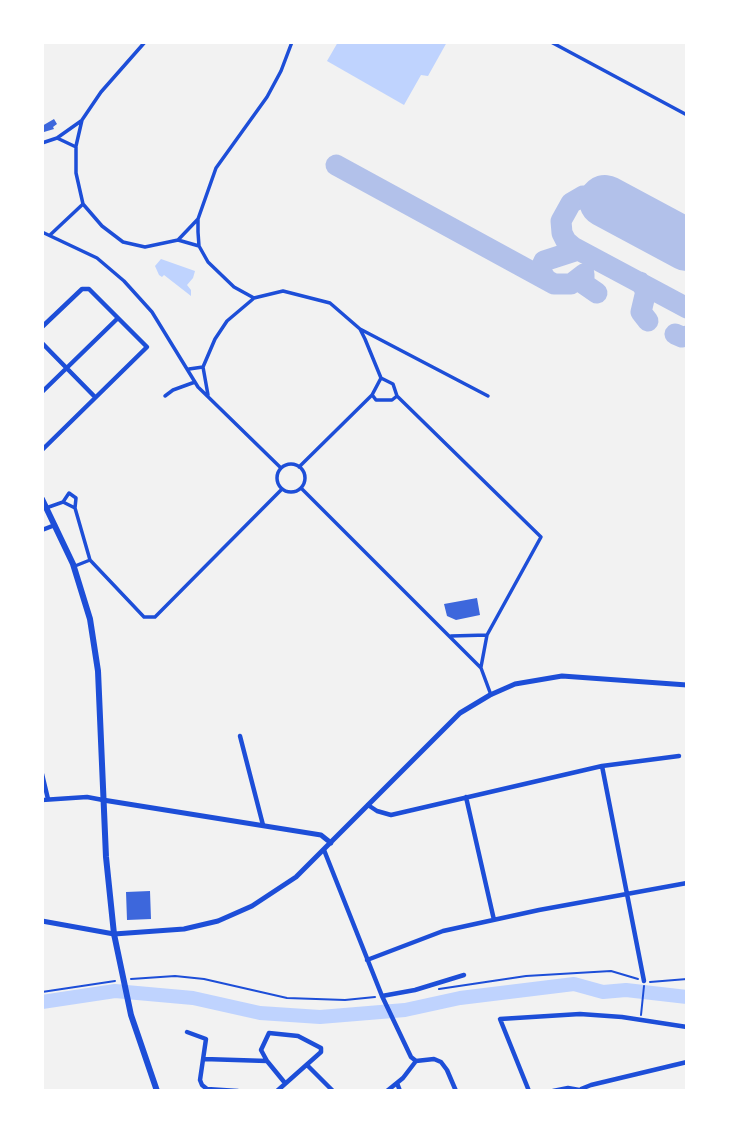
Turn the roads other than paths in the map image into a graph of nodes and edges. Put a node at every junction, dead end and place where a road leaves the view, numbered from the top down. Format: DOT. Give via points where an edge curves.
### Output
graph roads {
  1 [pos="145,42"];
  2 [pos="292,42"];
  3 [pos="551,42"];
  4 [pos="687,115"];
  5 [pos="82,120"];
  6 [pos="57,138"];
  7 [pos="42,143"];
  8 [pos="76,147"];
  9 [pos="83,204"];
  10 [pos="198,219"];
  11 [pos="42,232"];
  12 [pos="50,235"];
  13 [pos="178,240"];
  14 [pos="199,246"];
  15 [pos="254,298"];
  16 [pos="118,318"];
  17 [pos="42,327"];
  18 [pos="360,329"];
  19 [pos="42,343"];
  20 [pos="203,367"];
  21 [pos="66,368"];
  22 [pos="189,369"];
  23 [pos="381,378"];
  24 [pos="195,382"];
  25 [pos="42,392"];
  26 [pos="372,395"];
  27 [pos="165,396"];
  28 [pos="397,396"];
  29 [pos="488,396"];
  30 [pos="95,397"];
  31 [pos="209,397"];
  32 [pos="42,450"];
  33 [pos="299,467"];
  34 [pos="281,468"];
  35 [pos="301,488"];
  36 [pos="282,489"];
  37 [pos="42,499"];
  38 [pos="63,502"];
  39 [pos="46,508"];
  40 [pos="75,508"];
  41 [pos="55,525"];
  42 [pos="42,530"];
  43 [pos="90,560"];
  44 [pos="74,566"];
  45 [pos="486,635"];
  46 [pos="451,636"];
  47 [pos="481,668"];
  48 [pos="687,685"];
  49 [pos="491,695"];
  50 [pos="240,736"];
  51 [pos="679,757"];
  52 [pos="602,765"];
  53 [pos="42,774"];
  54 [pos="466,797"];
  55 [pos="45,800"];
  56 [pos="103,800"];
  57 [pos="368,805"];
  58 [pos="263,825"];
  59 [pos="331,843"];
  60 [pos="324,850"];
  61 [pos="687,883"];
  62 [pos="629,893"];
  63 [pos="494,920"];
  64 [pos="42,922"];
  65 [pos="114,934"];
  66 [pos="367,960"];
  67 [pos="464,975"];
  68 [pos="644,983"];
  69 [pos="382,996"];
  70 [pos="687,1027"];
  71 [pos="187,1032"];
  72 [pos="204,1059"];
  73 [pos="267,1061"];
  74 [pos="416,1061"];
  75 [pos="687,1062"];
  76 [pos="307,1065"];
  77 [pos="285,1083"];
  78 [pos="397,1083"];
  79 [pos="330,1090"];
  80 [pos="566,1090"];
  81 [pos="583,1090"];
  82 [pos="157,1091"];
  83 [pos="237,1091"];
  84 [pos="277,1091"];
  85 [pos="387,1091"];
  86 [pos="400,1091"];
  87 [pos="456,1091"];
  88 [pos="529,1091"];
  89 [pos="553,1091"];
  1 -- 5 [label="street"];
  2 -- 10 [label="street" via="267,97 216,168"];
  3 -- 4 [label="street"];
  5 -- 6 [label="street"];
  5 -- 8 [label="street"];
  6 -- 7 [label="street"];
  6 -- 8 [label="street"];
  8 -- 9 [label="street"];
  9 -- 12 [label="street"];
  9 -- 13 [label="street" via="123,242 145,247"];
  10 -- 13 [label="street"];
  10 -- 14 [label="street"];
  11 -- 12 [label="street"];
  12 -- 22 [label="street" via="97,258 124,281 152,312"];
  13 -- 14 [label="street"];
  14 -- 15 [label="street" via="214,271"];
  15 -- 18 [label="street" via="284,291 316,298 330,303"];
  15 -- 20 [label="street" via="227,321"];
  16 -- 17 [label="street" via="89,289 82,289"];
  16 -- 21 [label="street"];
  16 -- 30 [label="street" via="147,346"];
  18 -- 23 [label="street"];
  18 -- 29 [label="street"];
  19 -- 21 [label="street"];
  20 -- 22 [label="street"];
  20 -- 31 [label="street"];
  21 -- 25 [label="street"];
  21 -- 30 [label="street"];
  22 -- 24 [label="street"];
  23 -- 26 [label="street"];
  23 -- 28 [label="street" via="393,384"];
  24 -- 27 [label="street"];
  24 -- 31 [label="street"];
  26 -- 28 [label="street" via="376,400"];
  26 -- 33 [label="street"];
  28 -- 45 [label="street" via="541,537"];
  30 -- 32 [label="street"];
  31 -- 34 [label="street"];
  33 -- 34 [label="street"];
  33 -- 35 [label="street" via="305,480"];
  34 -- 36 [label="street" via="277,477"];
  35 -- 36 [label="street" via="293,492"];
  35 -- 46 [label="street"];
  36 -- 43 [label="street" via="155,617 145,617"];
  37 -- 39 [label="main road"];
  38 -- 39 [label="street"];
  38 -- 40 [label="street"];
  38 -- 40 [label="street" via="69,493 76,498"];
  39 -- 41 [label="main road"];
  40 -- 43 [label="street"];
  41 -- 42 [label="street"];
  41 -- 44 [label="main road"];
  43 -- 44 [label="street"];
  44 -- 56 [label="main road" via="96,652"];
  45 -- 46 [label="street"];
  45 -- 47 [label="street"];
  46 -- 47 [label="street"];
  47 -- 49 [label="street"];
  48 -- 49 [label="street" via="562,676 515,684"];
  49 -- 57 [label="street" via="460,713"];
  50 -- 58 [label="street"];
  51 -- 52 [label="street"];
  52 -- 54 [label="street"];
  52 -- 62 [label="street"];
  53 -- 55 [label="street"];
  54 -- 57 [label="street" via="391,815"];
  54 -- 63 [label="street"];
  55 -- 56 [label="street"];
  56 -- 58 [label="street"];
  56 -- 65 [label="main road"];
  57 -- 59 [label="street"];
  58 -- 59 [label="street" via="321,835"];
  59 -- 60 [label="street"];
  60 -- 65 [label="street" via="284,886 238,913 201,926"];
  60 -- 66 [label="street"];
  61 -- 62 [label="street"];
  62 -- 63 [label="street"];
  62 -- 68 [label="street"];
  63 -- 66 [label="street" via="443,931"];
  64 -- 65 [label="street"];
  65 -- 82 [label="main road" via="130,1011"];
  66 -- 69 [label="street"];
  67 -- 69 [label="street"];
  69 -- 74 [label="street"];
  70 -- 88 [label="street" via="580,1014 500,1019"];
  71 -- 72 [label="street" via="206,1039"];
  72 -- 73 [label="street"];
  72 -- 83 [label="street" via="202,1085"];
  73 -- 76 [label="street" via="261,1050 269,1033 298,1036 321,1048"];
  73 -- 77 [label="street"];
  74 -- 78 [label="street"];
  74 -- 87 [label="street" via="441,1062"];
  75 -- 81 [label="street"];
  76 -- 77 [label="street"];
  76 -- 79 [label="street"];
  77 -- 84 [label="street"];
  78 -- 85 [label="street"];
  78 -- 86 [label="street"];
  80 -- 81 [label="street"];
  80 -- 89 [label="street"];
}
